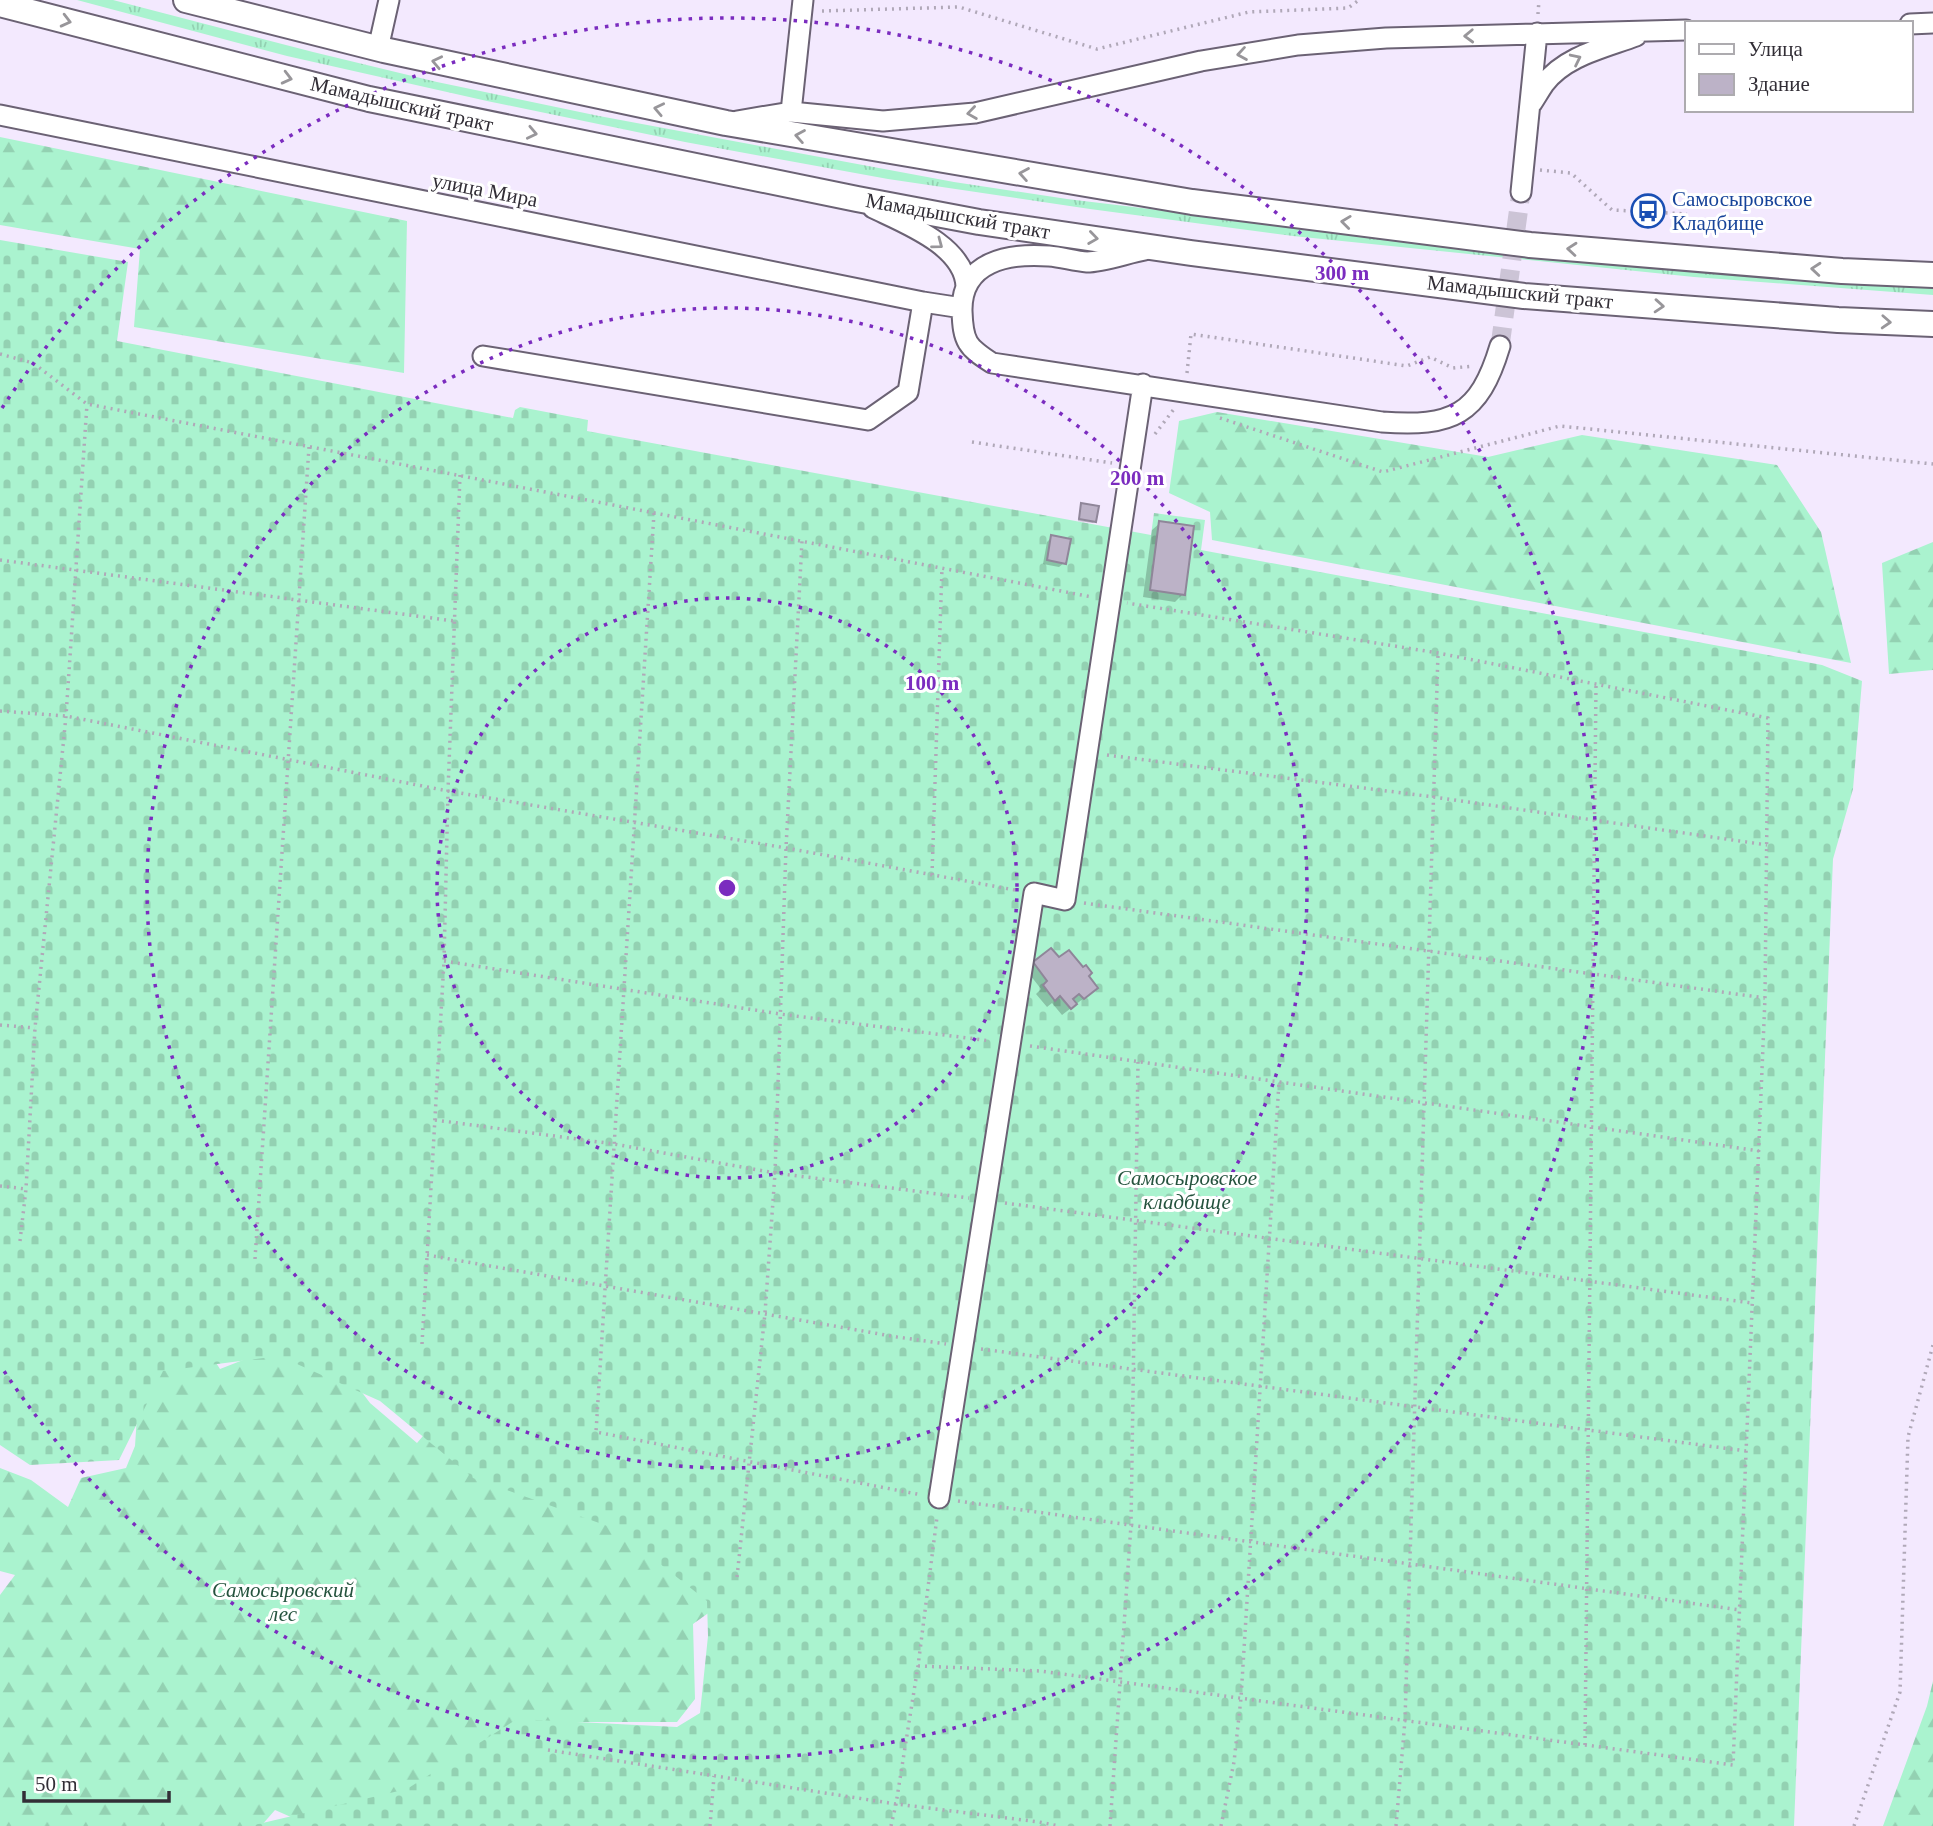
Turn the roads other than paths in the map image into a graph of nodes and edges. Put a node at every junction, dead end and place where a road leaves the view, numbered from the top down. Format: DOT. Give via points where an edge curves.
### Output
graph roads {
  1 [pos="186,0"];
  2 [pos="389,0"];
  3 [pos="0,4"];
  4 [pos="803,6"];
  5 [pos="1933,23"];
  6 [pos="1912,24"];
  7 [pos="1653,30"];
  8 [pos="1685,30"];
  9 [pos="1537,33"];
  10 [pos="378,49"];
  11 [pos="1530,107"];
  12 [pos="790,112"];
  13 [pos="0,115"];
  14 [pos="726,123"];
  15 [pos="1521,192"];
  16 [pos="857,200"];
  17 [pos="1155,247"];
  18 [pos="1933,275"];
  19 [pos="966,287"];
  20 [pos="923,302"];
  21 [pos="962,308"];
  22 [pos="1933,324"];
  23 [pos="1500,346"];
  24 [pos="483,356"];
  25 [pos="1143,384"];
  26 [pos="939,1498"];
  1 -- 10 [label="main road"];
  2 -- 10 [label="street"];
  3 -- 16 [label="main road, Мамадышский тракт, one-way" via="369,99"];
  4 -- 12 [label="street"];
  5 -- 6 [label="street"];
  7 -- 8 [label="street"];
  7 -- 9 [label="street"];
  11 -- 7 [label="street, one-way" via="1545,82 1562,66"];
  9 -- 11 [label="street"];
  9 -- 12 [label="street, one-way" via="1298,45 1201,61 975,113 883,121"];
  14 -- 10 [label="main road, one-way"];
  11 -- 15 [label="street"];
  12 -- 14 [label="street"];
  13 -- 20 [label="street, улица Мира"];
  18 -- 14 [label="main road, one-way" via="1530,245 1192,202"];
  16 -- 17 [label="main road, Мамадышский тракт, one-way"];
  16 -- 19 [label="street, one-way" via="937,242 961,268"];
  17 -- 19 [label="street" via="1090,262 1050,256 1006,258 982,268"];
  17 -- 22 [label="main road, Мамадышский тракт, one-way" via="1524,296"];
  19 -- 21 [label="street"];
  20 -- 21 [label="street, улица Мира"];
  20 -- 24 [label="street" via="908,393 868,420"];
  21 -- 25 [label="street" via="964,336 972,351 992,363"];
  23 -- 25 [label="street" via="1479,394 1461,412 1414,424"];
  25 -- 26 [label="street" via="1065,900 1034,893"];
}
